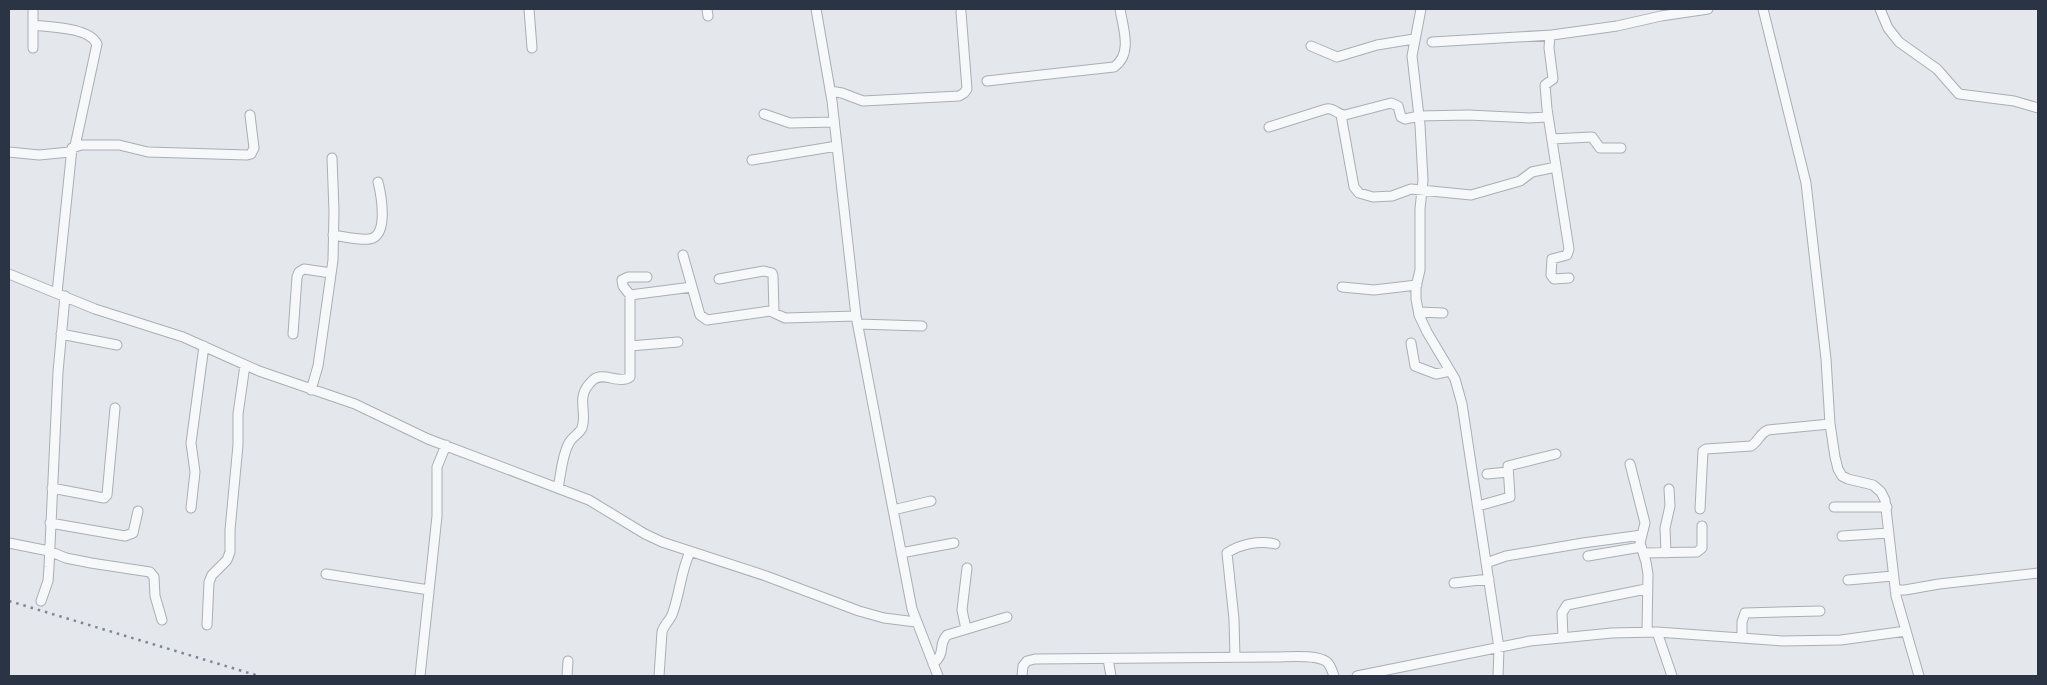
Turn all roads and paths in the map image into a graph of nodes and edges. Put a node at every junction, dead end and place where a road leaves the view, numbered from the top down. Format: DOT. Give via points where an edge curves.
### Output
graph roads {
  1 [pos="32,9"];
  2 [pos="529,9"];
  3 [pos="816,9"];
  4 [pos="1120,9"];
  5 [pos="1421,9"];
  6 [pos="1708,9"];
  7 [pos="1763,9"];
  8 [pos="1880,9"];
  9 [pos="961,12"];
  10 [pos="33,25"];
  11 [pos="1550,36"];
  12 [pos="1414,39"];
  13 [pos="1432,42"];
  14 [pos="1311,46"];
  15 [pos="33,48"];
  16 [pos="532,48"];
  17 [pos="987,81"];
  18 [pos="830,91"];
  19 [pos="2038,108"];
  20 [pos="250,114"];
  21 [pos="764,114"];
  22 [pos="1341,115"];
  23 [pos="1419,116"];
  24 [pos="1548,117"];
  25 [pos="834,122"];
  26 [pos="1269,127"];
  27 [pos="1552,139"];
  28 [pos="837,146"];
  29 [pos="1621,148"];
  30 [pos="72,149"];
  31 [pos="9,152"];
  32 [pos="332,158"];
  33 [pos="752,160"];
  34 [pos="1556,167"];
  35 [pos="378,182"];
  36 [pos="1422,190"];
  37 [pos="333,235"];
  38 [pos="683,256"];
  39 [pos="331,273"];
  40 [pos="9,274"];
  41 [pos="647,276"];
  42 [pos="1569,278"];
  43 [pos="719,279"];
  44 [pos="1417,285"];
  45 [pos="692,287"];
  46 [pos="1342,287"];
  47 [pos="61,294"];
  48 [pos="630,296"];
  49 [pos="774,312"];
  50 [pos="1419,312"];
  51 [pos="1443,313"];
  52 [pos="857,320"];
  53 [pos="922,326"];
  54 [pos="61,334"];
  55 [pos="293,334"];
  56 [pos="678,342"];
  57 [pos="1411,344"];
  58 [pos="117,345"];
  59 [pos="204,346"];
  60 [pos="630,346"];
  61 [pos="245,364"];
  62 [pos="1450,371"];
  63 [pos="312,390"];
  64 [pos="115,408"];
  65 [pos="1830,424"];
  66 [pos="446,445"];
  67 [pos="1556,454"];
  68 [pos="1630,464"];
  69 [pos="1508,472"];
  70 [pos="1487,474"];
  71 [pos="52,488"];
  72 [pos="558,488"];
  73 [pos="1669,489"];
  74 [pos="931,501"];
  75 [pos="1478,506"];
  76 [pos="1834,507"];
  77 [pos="1887,507"];
  78 [pos="191,508"];
  79 [pos="893,510"];
  80 [pos="1700,510"];
  81 [pos="138,511"];
  82 [pos="50,523"];
  83 [pos="1702,526"];
  84 [pos="1889,533"];
  85 [pos="1642,535"];
  86 [pos="1842,536"];
  87 [pos="9,543"];
  88 [pos="954,544"];
  89 [pos="1275,544"];
  90 [pos="50,550"];
  91 [pos="1642,550"];
  92 [pos="690,552"];
  93 [pos="901,553"];
  94 [pos="1666,553"];
  95 [pos="1588,556"];
  96 [pos="1486,563"];
  97 [pos="967,568"];
  98 [pos="2038,573"];
  99 [pos="326,574"];
  100 [pos="1892,576"];
  101 [pos="1489,579"];
  102 [pos="1848,580"];
  103 [pos="1454,582"];
  104 [pos="1646,589"];
  105 [pos="429,590"];
  106 [pos="1895,590"];
  107 [pos="41,601"];
  108 [pos="1820,611"];
  109 [pos="1006,617"];
  110 [pos="162,620"];
  111 [pos="916,622"];
  112 [pos="206,625"];
  113 [pos="966,628"];
  114 [pos="1906,631"];
  115 [pos="1647,632"];
  116 [pos="1658,632"];
  117 [pos="1563,638"];
  118 [pos="1742,638"];
  119 [pos="1499,648"];
  120 [pos="1234,657"];
  121 [pos="1108,659"];
  122 [pos="568,661"];
  123 [pos="933,664"];
  124 [pos="420,676"];
  125 [pos="567,676"];
  126 [pos="659,676"];
  127 [pos="938,676"];
  128 [pos="1022,676"];
  129 [pos="1111,676"];
  130 [pos="1334,676"];
  131 [pos="1357,676"];
  132 [pos="1498,676"];
  133 [pos="1672,676"];
  134 [pos="1918,676"];
  1 -- 10 [label="street"];
  2 -- 16 [label="street"];
  3 -- 18 [label="street"];
  4 -- 17 [label="street" via="1125,54 1122,62 1114,67"];
  5 -- 12 [label="street"];
  6 -- 11 [label="street"];
  7 -- 65 [label="street" via="1806,183"];
  8 -- 19 [label="street" via="1888,28 1899,42 1937,69 1958,94 2014,101"];
  9 -- 18 [label="street" via="964,93 959,96 863,102 842,92"];
  10 -- 15 [label="street"];
  10 -- 30 [label="street" via="75,30 97,44"];
  11 -- 13 [label="street"];
  11 -- 24 [label="street" via="1552,81 1545,86"];
  12 -- 14 [label="street" via="1377,45 1337,57"];
  12 -- 23 [label="street" via="1412,66"];
  18 -- 25 [label="street"];
  20 -- 30 [label="street" via="254,148 248,155 148,152 120,145"];
  21 -- 25 [label="street" via="790,123"];
  22 -- 23 [label="street" via="1391,103 1398,106 1402,118"];
  22 -- 26 [label="street" via="1326,108"];
  22 -- 36 [label="street" via="1352,180 1359,193 1373,197"];
  23 -- 24 [label="street"];
  23 -- 36 [label="street"];
  24 -- 27 [label="street"];
  25 -- 28 [label="street"];
  27 -- 29 [label="street" via="1592,137 1600,148"];
  27 -- 34 [label="street"];
  28 -- 33 [label="street"];
  28 -- 52 [label="street"];
  30 -- 31 [label="street" via="39,155"];
  30 -- 47 [label="street"];
  32 -- 37 [label="street"];
  34 -- 36 [label="street" via="1532,172 1520,181 1471,194"];
  34 -- 42 [label="street" via="1569,249 1567,256 1552,259 1551,275 1554,279"];
  35 -- 37 [label="street" via="383,211 375,237"];
  36 -- 44 [label="street"];
  37 -- 39 [label="street"];
  38 -- 45 [label="street"];
  39 -- 55 [label="street" via="304,269 299,272"];
  39 -- 63 [label="street"];
  40 -- 47 [label="street"];
  41 -- 48 [label="street" via="622,280"];
  43 -- 49 [label="street" via="764,271 772,273"];
  44 -- 46 [label="street" via="1374,290"];
  44 -- 50 [label="street"];
  45 -- 48 [label="street"];
  45 -- 49 [label="street" via="700,315 707,320"];
  47 -- 54 [label="street"];
  47 -- 59 [label="street"];
  48 -- 60 [label="street"];
  49 -- 52 [label="street" via="785,318"];
  50 -- 51 [label="street"];
  50 -- 62 [label="street"];
  52 -- 53 [label="street"];
  52 -- 79 [label="street"];
  54 -- 58 [label="street"];
  54 -- 71 [label="street"];
  56 -- 60 [label="street"];
  57 -- 62 [label="street" via="1415,366 1436,374"];
  59 -- 61 [label="street"];
  59 -- 78 [label="street" via="191,443 195,464"];
  60 -- 72 [label="street" via="630,376 627,379 599,377 586,388 581,429 569,443"];
  61 -- 63 [label="street"];
  61 -- 112 [label="street" via="238,414 230,552 209,582"];
  62 -- 75 [label="street" via="1462,404"];
  63 -- 66 [label="street" via="355,404 411,432"];
  64 -- 71 [label="street" via="107,495 104,498"];
  65 -- 77 [label="street" via="1835,457 1842,476 1873,485 1881,492"];
  65 -- 80 [label="street" via="1766,430 1751,446 1706,449 1703,451"];
  66 -- 72 [label="street"];
  66 -- 105 [label="street" via="437,467 437,516"];
  67 -- 69 [label="street" via="1511,464"];
  68 -- 85 [label="street" via="1645,523"];
  69 -- 70 [label="street"];
  69 -- 75 [label="street" via="1510,497"];
  71 -- 82 [label="street"];
  72 -- 92 [label="street" via="589,500 645,534"];
  73 -- 94 [label="street"];
  74 -- 79 [label="street"];
  75 -- 96 [label="street"];
  76 -- 77 [label="street"];
  77 -- 84 [label="street"];
  79 -- 93 [label="street"];
  81 -- 82 [label="street" via="133,533 126,536"];
  82 -- 90 [label="street"];
  83 -- 94 [label="street" via="1700,551"];
  84 -- 86 [label="street"];
  84 -- 100 [label="street"];
  85 -- 91 [label="street"];
  85 -- 96 [label="street" via="1506,556"];
  87 -- 90 [label="street"];
  88 -- 93 [label="street"];
  89 -- 120 [label="street" via="1260,541 1227,554 1234,619"];
  90 -- 107 [label="street" via="48,581"];
  90 -- 110 [label="street" via="66,558 150,572 154,576 155,596"];
  91 -- 94 [label="street"];
  91 -- 95 [label="street"];
  91 -- 104 [label="street" via="1648,574"];
  92 -- 111 [label="street" via="859,611"];
  92 -- 126 [label="street" via="681,574 673,612 662,632"];
  93 -- 111 [label="street"];
  96 -- 101 [label="street"];
  97 -- 113 [label="street" via="962,610"];
  98 -- 106 [label="street"];
  99 -- 105 [label="street"];
  100 -- 102 [label="street"];
  100 -- 106 [label="street"];
  101 -- 103 [label="street"];
  101 -- 119 [label="street"];
  104 -- 115 [label="street"];
  104 -- 117 [label="street" via="1566,605 1562,613"];
  105 -- 124 [label="street"];
  106 -- 114 [label="street"];
  108 -- 118 [label="street" via="1745,613"];
  109 -- 113 [label="street"];
  111 -- 123 [label="street"];
  113 -- 123 [label="street" via="943,639 940,657"];
  114 -- 118 [label="street" via="1841,640"];
  114 -- 134 [label="street"];
  115 -- 116 [label="street"];
  115 -- 117 [label="street"];
  116 -- 118 [label="street"];
  116 -- 133 [label="street"];
  117 -- 119 [label="street"];
  119 -- 131 [label="street"];
  119 -- 132 [label="street"];
  120 -- 121 [label="street"];
  120 -- 130 [label="street" via="1315,658 1328,662"];
  121 -- 128 [label="street" via="1035,659 1023,666"];
  121 -- 129 [label="street"];
  122 -- 125 [label="street"];
  123 -- 127 [label="street"];
}
